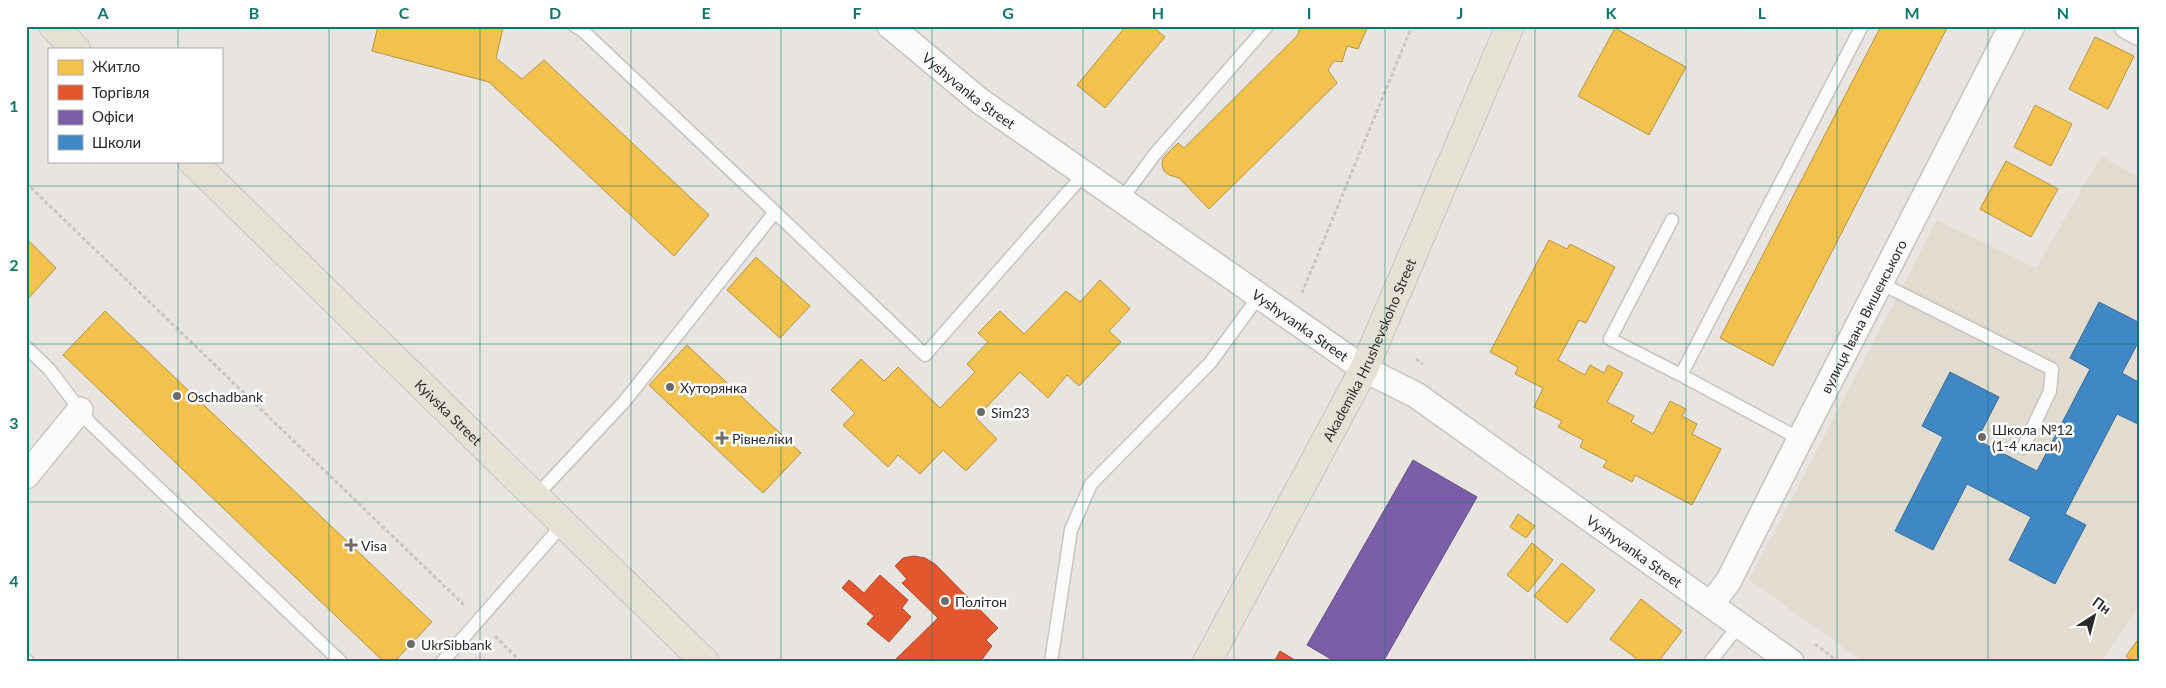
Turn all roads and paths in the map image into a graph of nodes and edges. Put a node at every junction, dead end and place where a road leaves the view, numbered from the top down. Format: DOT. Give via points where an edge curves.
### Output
graph roads {
  1 [pos="53,26"];
  2 [pos="890,26"];
  3 [pos="1267,26"];
  4 [pos="1412,26"];
  5 [pos="1510,26"];
  6 [pos="1862,26"];
  7 [pos="2012,26"];
  8 [pos="2127,26"];
  9 [pos="580,27"];
  10 [pos="2140,33"];
  11 [pos="75,48"];
  12 [pos="193,162"];
  13 [pos="1084,174"];
  14 [pos="26,183"];
  15 [pos="1121,200"];
  16 [pos="774,212"];
  17 [pos="1672,220"];
  18 [pos="1880,283"];
  19 [pos="1259,296"];
  20 [pos="1292,319"];
  21 [pos="26,347"];
  22 [pos="1364,369"];
  23 [pos="1681,375"];
  24 [pos="80,410"];
  25 [pos="1800,439"];
  26 [pos="2023,448"];
  27 [pos="26,476"];
  28 [pos="536,496"];
  29 [pos="564,523"];
  30 [pos="1711,604"];
  31 [pos="479,620"];
  32 [pos="1740,624"];
  33 [pos="341,662"];
  34 [pos="442,662"];
  35 [pos="521,662"];
  36 [pos="705,662"];
  37 [pos="1051,662"];
  38 [pos="1207,662"];
  39 [pos="1710,662"];
  40 [pos="1791,662"];
  1 -- 11 [label="main road"];
  2 -- 13 [label="street, Vyshyvanka Street" via="980,101"];
  3 -- 15 [label="lane" via="1155,154"];
  4 -- 20 [label="path"];
  5 -- 22 [label="main road, Akademika Hrushevskoho Street"];
  6 -- 23 [label="lane"];
  7 -- 18 [label="street, вулиця Івана Вишенського"];
  8 -- 10 [label="street"];
  9 -- 16 [label="lane"];
  12 -- 28 [label="main road, Kyivska Street"];
  13 -- 15 [label="street, Vyshyvanka Street"];
  13 -- 16 [label="lane" via="925,355"];
  14 -- 31 [label="path"];
  15 -- 19 [label="street, Vyshyvanka Street"];
  16 -- 28 [label="lane" via="624,402"];
  17 -- 23 [label="lane" via="1610,339"];
  18 -- 25 [label="street, вулиця Івана Вишенського"];
  18 -- 26 [label="lane" via="2052,369 2050,392"];
  19 -- 20 [label="street, Vyshyvanka Street"];
  19 -- 37 [label="lane" via="1210,363 1091,484 1071,530"];
  20 -- 22 [label="street, Vyshyvanka Street"];
  21 -- 24 [label="lane" via="49,369"];
  22 -- 30 [label="street, Vyshyvanka Street" via="1416,395"];
  22 -- 38 [label="main road, Akademika Hrushevskoho Street"];
  23 -- 25 [label="lane"];
  24 -- 27 [label="street"];
  24 -- 33 [label="lane"];
  25 -- 30 [label="street, вулиця Івана Вишенського" via="1728,582"];
  28 -- 29 [label="main road, Kyivska Street"];
  29 -- 31 [label="lane"];
  29 -- 36 [label="main road, Kyivska Street"];
  30 -- 32 [label="street, Vyshyvanka Street"];
  31 -- 34 [label="lane"];
  31 -- 35 [label="path"];
  32 -- 39 [label="lane"];
  32 -- 40 [label="street, Vyshyvanka Street"];
}
